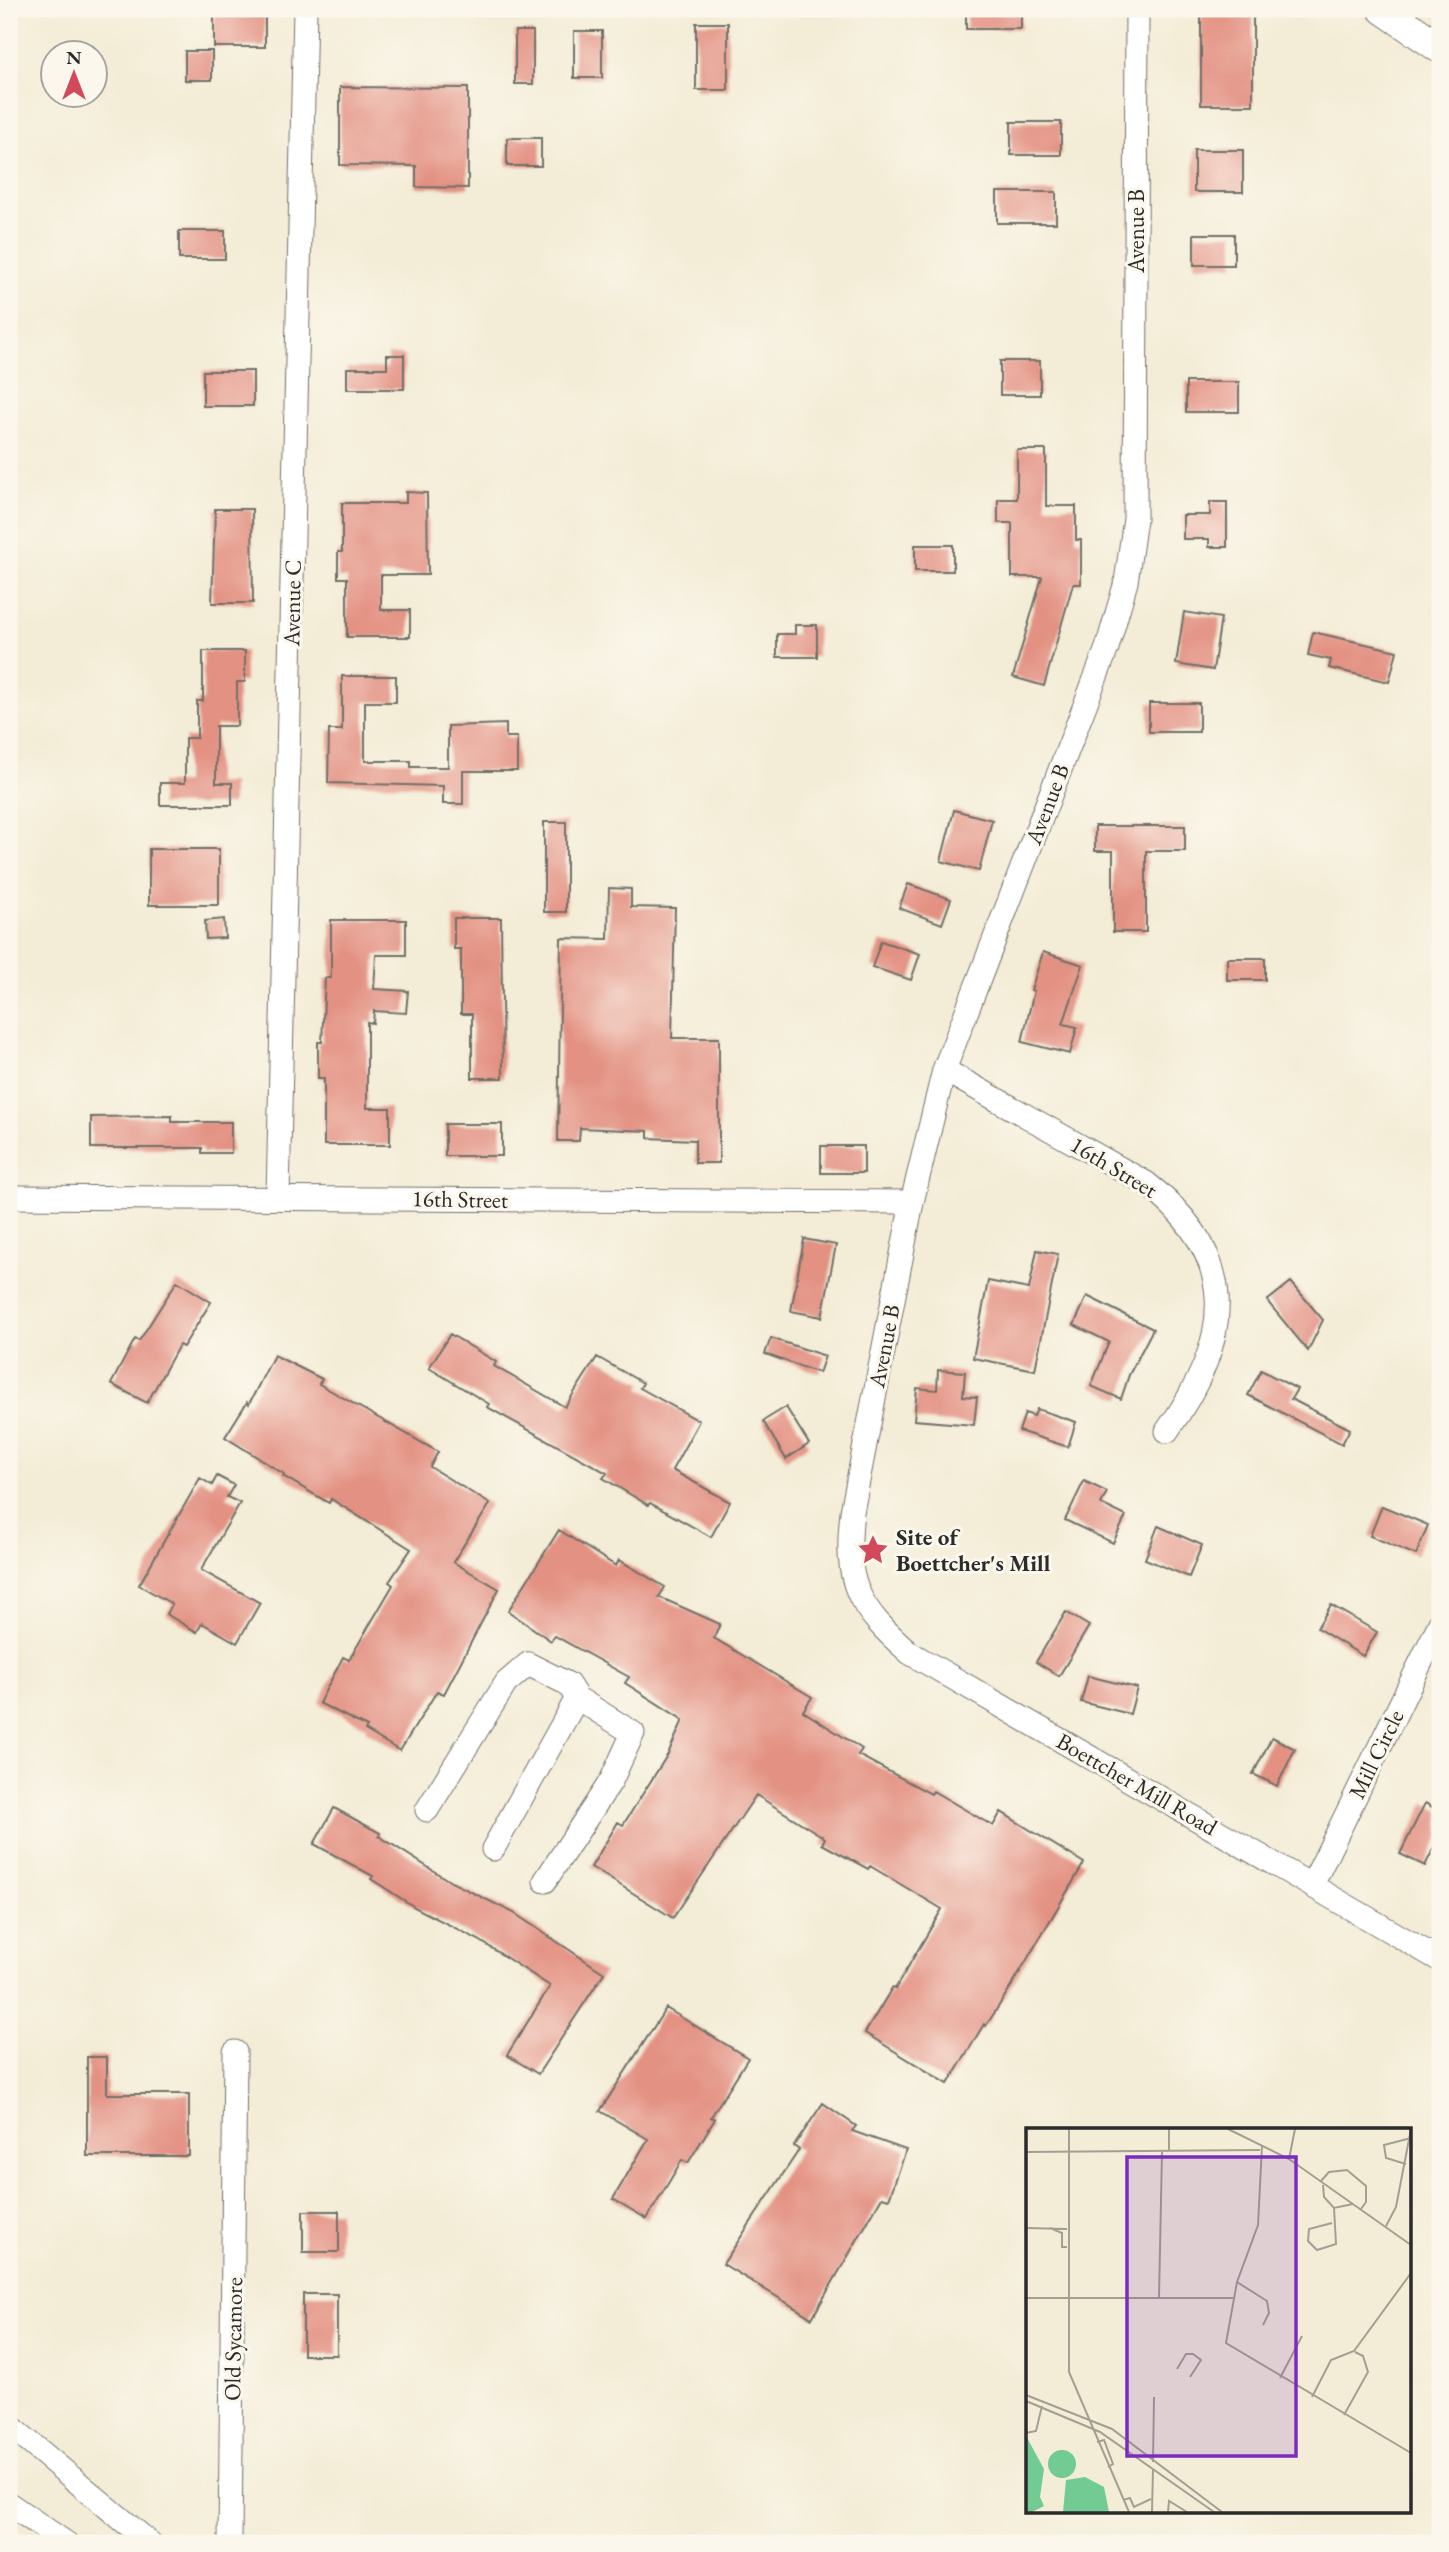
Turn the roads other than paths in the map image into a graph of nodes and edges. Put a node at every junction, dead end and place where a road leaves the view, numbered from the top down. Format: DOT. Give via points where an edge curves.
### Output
graph roads {
  1 [pos="305,9"];
  2 [pos="1137,9"];
  3 [pos="1390,10"];
  4 [pos="1440,48"];
  5 [pos="944,1070"];
  6 [pos="9,1197"];
  7 [pos="278,1197"];
  8 [pos="912,1202"];
  9 [pos="1167,1431"];
  10 [pos="854,1585"];
  11 [pos="1440,1623"];
  12 [pos="577,1698"];
  13 [pos="427,1810"];
  14 [pos="493,1849"];
  15 [pos="545,1881"];
  16 [pos="1312,1885"];
  17 [pos="1440,1960"];
  18 [pos="235,2052"];
  19 [pos="9,2425"];
  20 [pos="9,2504"];
  21 [pos="66,2543"];
  22 [pos="150,2543"];
  23 [pos="230,2543"];
  1 -- 7 [label="street, Avenue C"];
  2 -- 5 [label="street, Avenue B" via="1135,519 1126,582 1107,648"];
  3 -- 4 [label="main road"];
  5 -- 8 [label="street, Avenue B"];
  5 -- 9 [label="street, 16th Street" via="1146,1183 1175,1205 1196,1232 1210,1260 1217,1294 1215,1335 1205,1371"];
  6 -- 7 [label="street, 16th Street"];
  7 -- 8 [label="street, 16th Street"];
  8 -- 10 [label="street, Avenue B" via="852,1512 848,1552"];
  10 -- 16 [label="street, Boettcher Mill Road" via="884,1631 910,1653"];
  11 -- 16 [label="street, Mill Circle"];
  12 -- 13 [label="street" via="568,1684 528,1664 506,1683"];
  12 -- 14 [label="street"];
  12 -- 15 [label="street" via="633,1733 611,1782"];
  16 -- 17 [label="street, Boettcher Mill Road"];
  18 -- 23 [label="street, Old Sycamore"];
  19 -- 22 [label="street"];
  20 -- 21 [label="street"];
}
